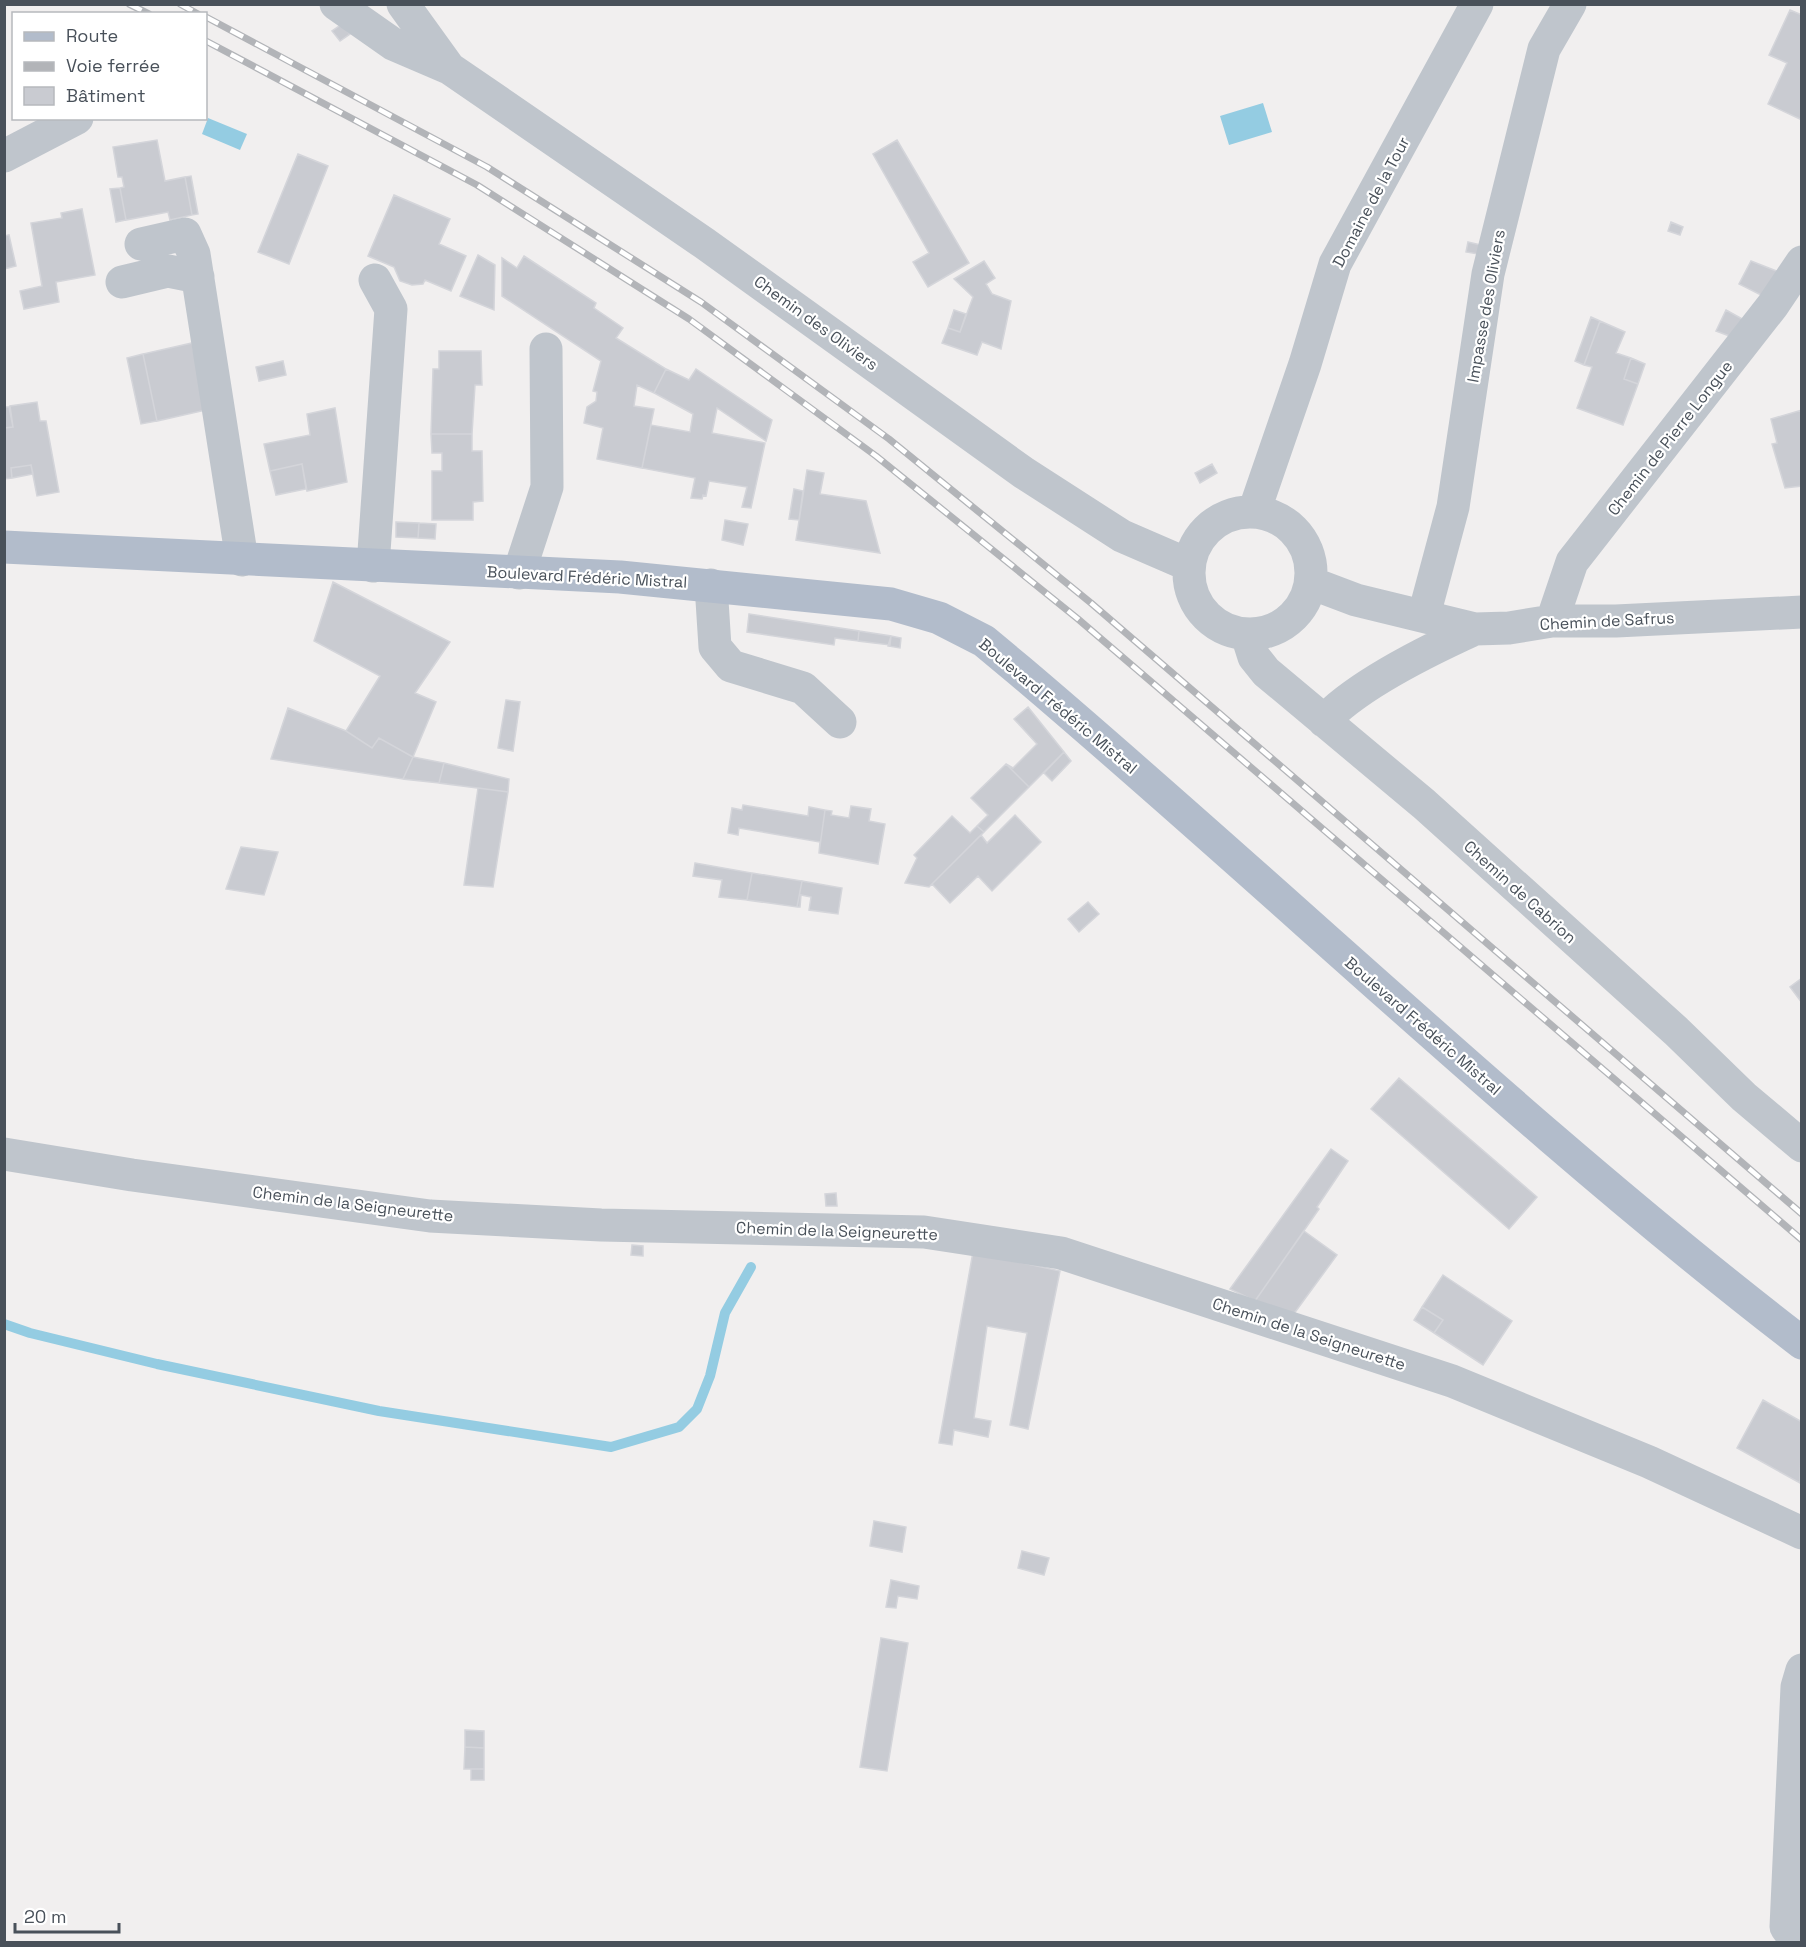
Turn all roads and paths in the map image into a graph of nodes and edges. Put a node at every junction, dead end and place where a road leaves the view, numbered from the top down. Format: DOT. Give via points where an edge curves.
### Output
graph roads {
  1 [pos="336,4"];
  2 [pos="403,4"];
  3 [pos="1477,4"];
  4 [pos="1570,4"];
  5 [pos="449,68"];
  6 [pos="74,120"];
  7 [pos="4,156"];
  8 [pos="141,244"];
  9 [pos="1802,262"];
  10 [pos="198,277"];
  11 [pos="375,280"];
  12 [pos="122,282"];
  13 [pos="546,349"];
  14 [pos="1254,512"];
  15 [pos="4,547"];
  16 [pos="242,560"];
  17 [pos="1189,565"];
  18 [pos="373,566"];
  19 [pos="519,573"];
  20 [pos="1311,583"];
  21 [pos="711,585"];
  22 [pos="1802,612"];
  23 [pos="1424,615"];
  24 [pos="1552,621"];
  25 [pos="1475,629"];
  26 [pos="1247,635"];
  27 [pos="1324,721"];
  28 [pos="840,722"];
  29 [pos="1802,1146"];
  30 [pos="4,1154"];
  31 [pos="1802,1343"];
  32 [pos="1802,1533"];
  33 [pos="1802,1670"];
  34 [pos="1797,1942"];
  1 -- 5 [label="street, Chemin des Oliviers" via="393,44"];
  2 -- 5 [label="street, Chemin des Oliviers"];
  3 -- 14 [label="street, Domaine de la Tour" via="1335,264"];
  4 -- 23 [label="street, Impasse des Oliviers" via="1544,49 1488,274 1453,507"];
  5 -- 17 [label="street, Chemin des Oliviers" via="705,243 1024,473 1122,536"];
  6 -- 7 [label="street"];
  8 -- 10 [label="street" via="185,234"];
  9 -- 24 [label="street, Chemin de Pierre Longue" via="1745,342 1572,562"];
  10 -- 12 [label="street" via="168,271"];
  10 -- 16 [label="street"];
  11 -- 18 [label="street" via="391,309"];
  13 -- 19 [label="street" via="547,487"];
  14 -- 17 [label="street" via="1224,518 1211,526 1193,550"];
  14 -- 20 [label="street" via="1278,519 1298,535 1311,566"];
  15 -- 16 [label="main road, Boulevard Frédéric Mistral"];
  16 -- 18 [label="main road, Boulevard Frédéric Mistral"];
  17 -- 26 [label="street" via="1190,582 1203,613 1215,624"];
  18 -- 19 [label="main road, Boulevard Frédéric Mistral"];
  19 -- 21 [label="main road, Boulevard Frédéric Mistral"];
  20 -- 23 [label="street, Chemin de Safrus" via="1356,600"];
  20 -- 26 [label="street" via="1306,600 1282,626"];
  21 -- 28 [label="street" via="715,647 731,666 803,688"];
  21 -- 31 [label="main road, Boulevard Frédéric Mistral" via="891,604 939,618 984,641 1084,725 1451,1053 1713,1275"];
  22 -- 24 [label="street, Chemin de Safrus"];
  23 -- 25 [label="street, Chemin de Safrus"];
  24 -- 25 [label="street, Chemin de Safrus"];
  25 -- 27 [label="street" via="1340,703"];
  26 -- 27 [label="street, Chemin de Cabrion" via="1254,657 1266,672"];
  27 -- 29 [label="street, Chemin de Cabrion" via="1424,804"];
  30 -- 32 [label="street, Chemin de la Seigneurette" via="430,1216 600,1225 924,1232 1062,1253 1452,1381 1650,1462"];
  33 -- 34 [label="street" via="1797,1687 1786,1927"];
}
